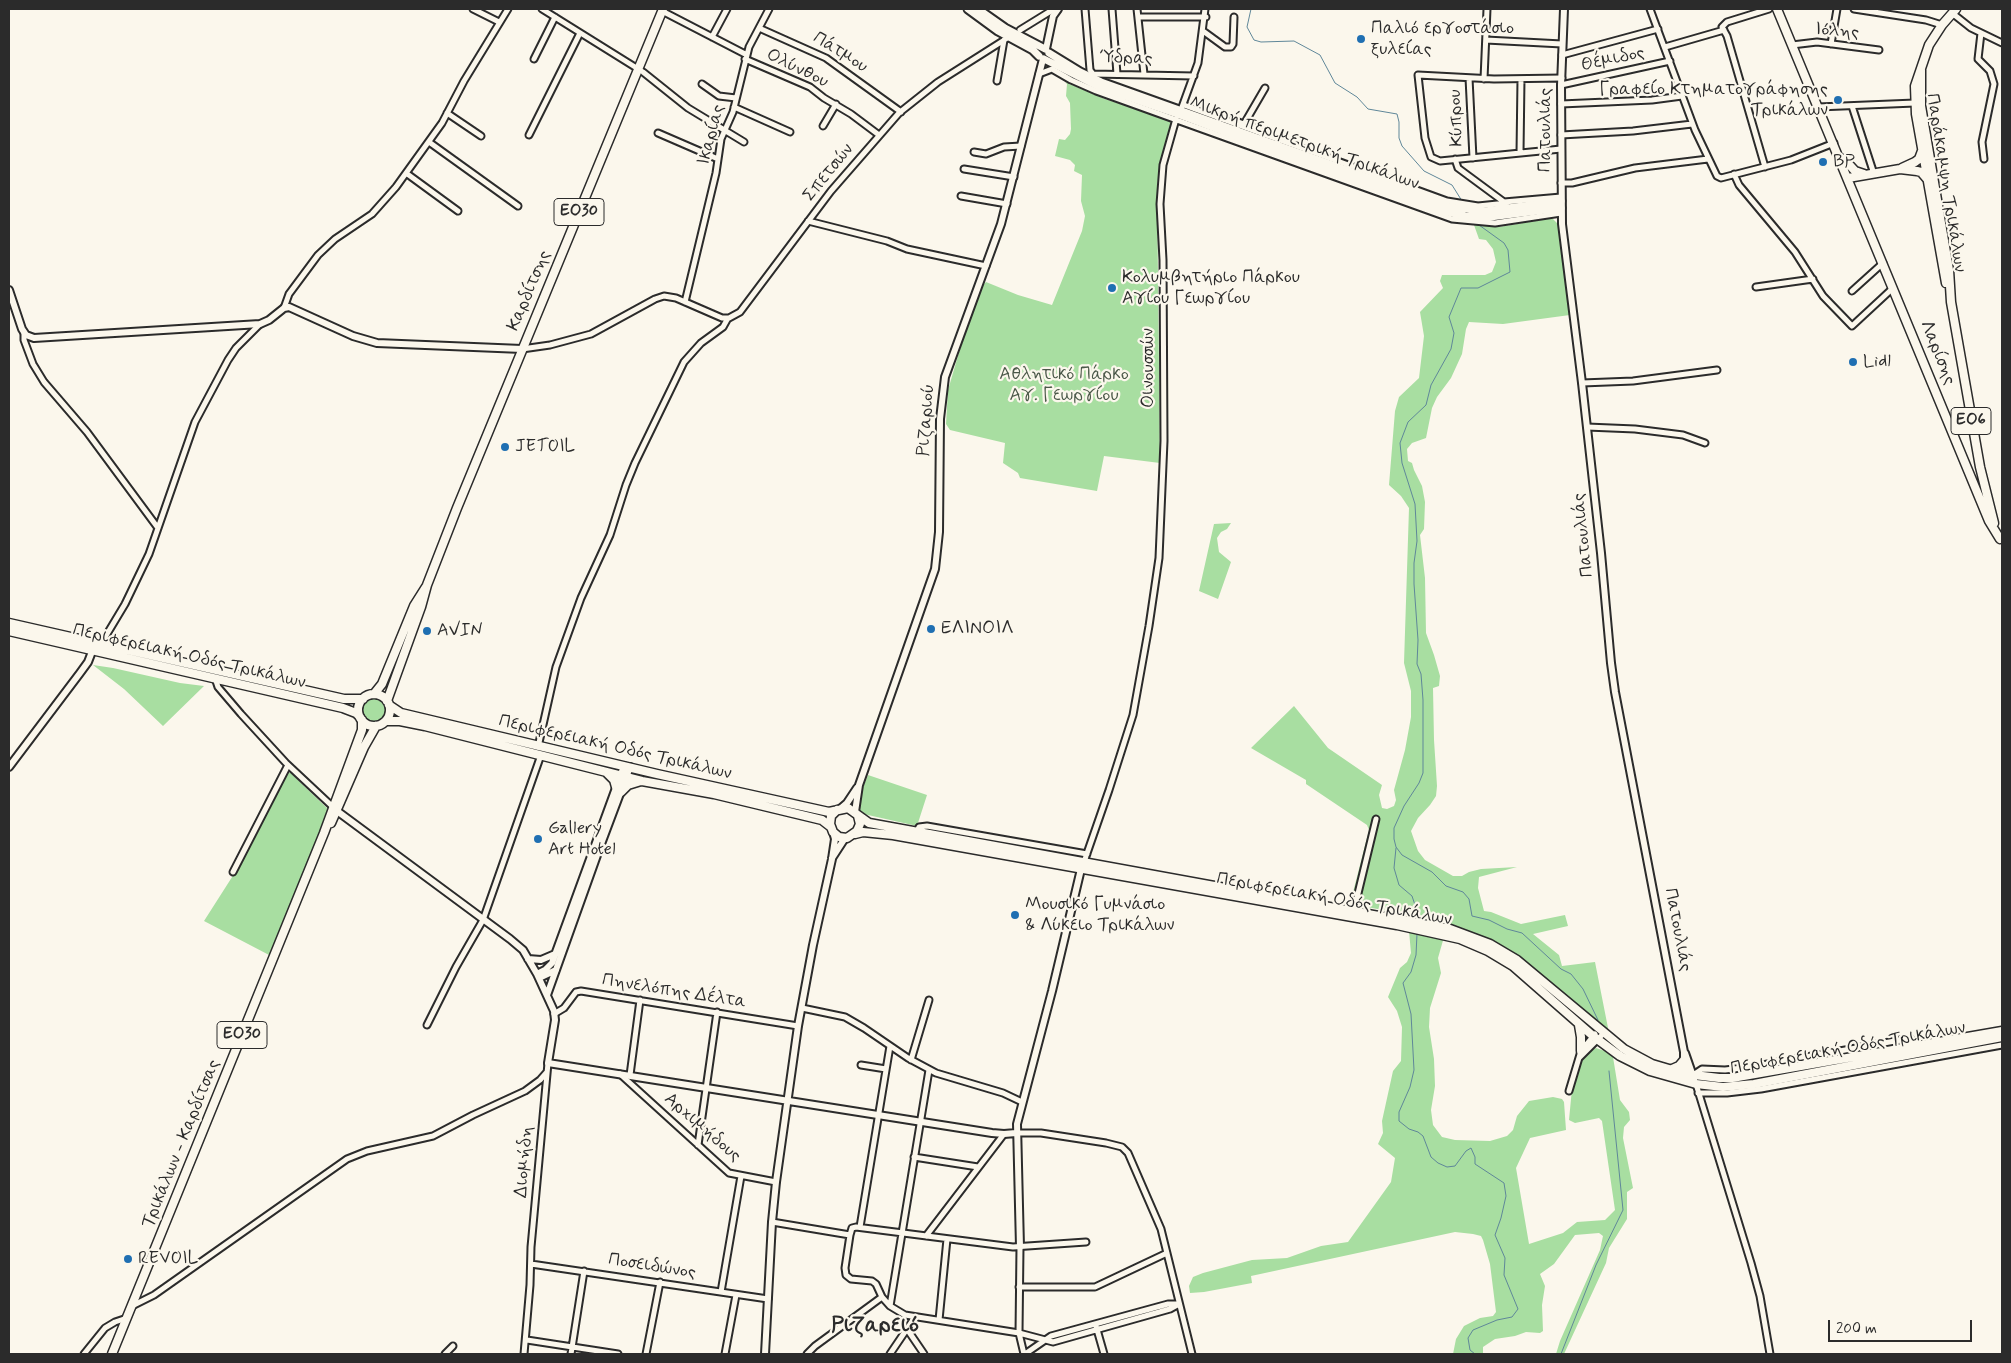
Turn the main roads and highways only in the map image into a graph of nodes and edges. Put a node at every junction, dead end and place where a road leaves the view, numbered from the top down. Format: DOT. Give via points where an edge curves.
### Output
graph roads {
  1 [pos="968,9"];
  2 [pos="978,9"];
  3 [pos="1777,9"];
  4 [pos="663,10"];
  5 [pos="1954,11"];
  6 [pos="1044,54"];
  7 [pos="1920,70"];
  8 [pos="1835,145"];
  9 [pos="1922,148"];
  10 [pos="1928,164"];
  11 [pos="1910,167"];
  12 [pos="1874,174"];
  13 [pos="1848,178"];
  14 [pos="1928,181"];
  15 [pos="1859,204"];
  16 [pos="1951,302"];
  17 [pos="2001,543"];
  18 [pos="427,585"];
  19 [pos="9,623"];
  20 [pos="9,631"];
  21 [pos="376,692"];
  22 [pos="363,699"];
  23 [pos="388,703"];
  24 [pos="361,718"];
  25 [pos="386,721"];
  26 [pos="376,726"];
  27 [pos="606,772"];
  28 [pos="642,781"];
  29 [pos="839,809"];
  30 [pos="335,810"];
  31 [pos="856,814"];
  32 [pos="832,830"];
  33 [pos="855,834"];
  34 [pos="1083,866"];
  35 [pos="1578,1023"];
  36 [pos="2002,1031"];
  37 [pos="1598,1035"];
  38 [pos="2002,1037"];
  39 [pos="1580,1054"];
  40 [pos="1684,1056"];
  41 [pos="1670,1070"];
  42 [pos="1691,1079"];
  43 [pos="112,1354"];
  1 -- 6 [label="main road, Μικρή περιμετρική Τρικάλων" via="1007,38"];
  2 -- 6 [label="main road, Μικρή περιμετρική Τρικάλων"];
  3 -- 8 [label="main road"];
  4 -- 18 [label="main road, Καρδίτσης / ΕΟ30"];
  5 -- 7 [label="main road, Παράκαμψη Τρικάλων / ΕΟ6" via="1929,45"];
  6 -- 6 [label="main road, Μικρή περιμετρική Τρικάλων" via="1099,87 1443,211 1490,217 1561,205 1485,211 1454,208 1258,139 1183,106 1090,78"];
  7 -- 9 [label="main road, Παράκαμψη Τρικάλων / ΕΟ6" via="1915,82 1915,103"];
  7 -- 10 [label="main road, Παράκαμψη Τρικάλων / ΕΟ6"];
  8 -- 12 [label="main road" via="1855,171"];
  8 -- 13 [label="main road, Λαρίσης"];
  9 -- 10 [label="main road, Παράκαμψη Τρικάλων / ΕΟ6"];
  9 -- 11 [label="main road" via="1919,159"];
  10 -- 11 [label="main road"];
  10 -- 14 [label="main road, Παράκαμψη Τρικάλων / ΕΟ6"];
  10 -- 16 [label="main road, Παράκαμψη Τρικάλων / ΕΟ6" via="1949,270"];
  11 -- 12 [label="main road"];
  11 -- 14 [label="main road" via="1921,172"];
  12 -- 13 [label="main road"];
  12 -- 15 [label="main road" via="1858,181"];
  13 -- 15 [label="main road, Λαρίσης"];
  14 -- 16 [label="main road, Παράκαμψη Τρικάλων / ΕΟ6"];
  15 -- 17 [label="main road, Λαρίσης" via="1989,521"];
  16 -- 17 [label="main road, Παράκαμψη Τρικάλων / ΕΟ6" via="1980,467"];
  18 -- 21 [label="main road, Καρδίτσης / ΕΟ30" via="414,606"];
  18 -- 23 [label="main road, Καρδίτσης / ΕΟ30"];
  19 -- 22 [label="main road, Περιφερειακή Οδός Τρικάλων" via="344,699"];
  20 -- 24 [label="main road, Περιφερειακή Οδός Τρικάλων" via="343,708"];
  21 -- 22 [label="main road"];
  21 -- 23 [label="main road"];
  22 -- 24 [label="main road, ΕΟ30" via="359,706"];
  23 -- 25 [label="main road, ΕΟ30" via="390,714"];
  23 -- 29 [label="main road, Περιφερειακή Οδός Τρικάλων" via="401,713 538,747 829,812"];
  24 -- 26 [label="main road"];
  24 -- 30 [label="main road, Τρικάλων - Καρδίτσας / ΕΟ30" via="362,730"];
  25 -- 26 [label="main road"];
  25 -- 27 [label="main road, Περιφερειακή Οδός Τρικάλων" via="425,726"];
  26 -- 30 [label="main road, Τρικάλων - Καρδίτσας / ΕΟ30"];
  27 -- 28 [label="main road, Περιφερειακή Οδός Τρικάλων"];
  27 -- 28 [label="main road" via="619,790"];
  28 -- 32 [label="main road, Περιφερειακή Οδός Τρικάλων" via="799,814 826,822"];
  29 -- 31 [label="main road" via="848,808"];
  29 -- 32 [label="main road" via="831,816"];
  30 -- 43 [label="main road, Τρικάλων - Καρδίτσας / ΕΟ30"];
  31 -- 33 [label="main road" via="860,824"];
  31 -- 34 [label="main road, Περιφερειακή Οδός Τρικάλων" via="869,823"];
  32 -- 33 [label="main road" via="839,837"];
  33 -- 34 [label="main road, Περιφερειακή Οδός Τρικάλων" via="893,835"];
  34 -- 35 [label="main road, Περιφερειακή Οδός Τρικάλων" via="1397,924 1460,939 1513,966"];
  34 -- 37 [label="main road, Περιφερειακή Οδός Τρικάλων" via="1443,927 1490,944 1522,964"];
  35 -- 37 [label="main road, Περιφερειακή Οδός Τρικάλων"];
  35 -- 39 [label="main road"];
  36 -- 42 [label="main road, Περιφερειακή Οδός Τρικάλων" via="1732,1078"];
  37 -- 41 [label="main road, Περιφερειακή Οδός Τρικάλων" via="1637,1057"];
  37 -- 42 [label="main road, Περιφερειακή Οδός Τρικάλων" via="1620,1056 1638,1066"];
  38 -- 42 [label="main road, Περιφερειακή Οδός Τρικάλων" via="1991,1043 1746,1085 1711,1087"];
  40 -- 41 [label="main road" via="1678,1066"];
  41 -- 42 [label="main road, Περιφερειακή Οδός Τρικάλων"];
}
